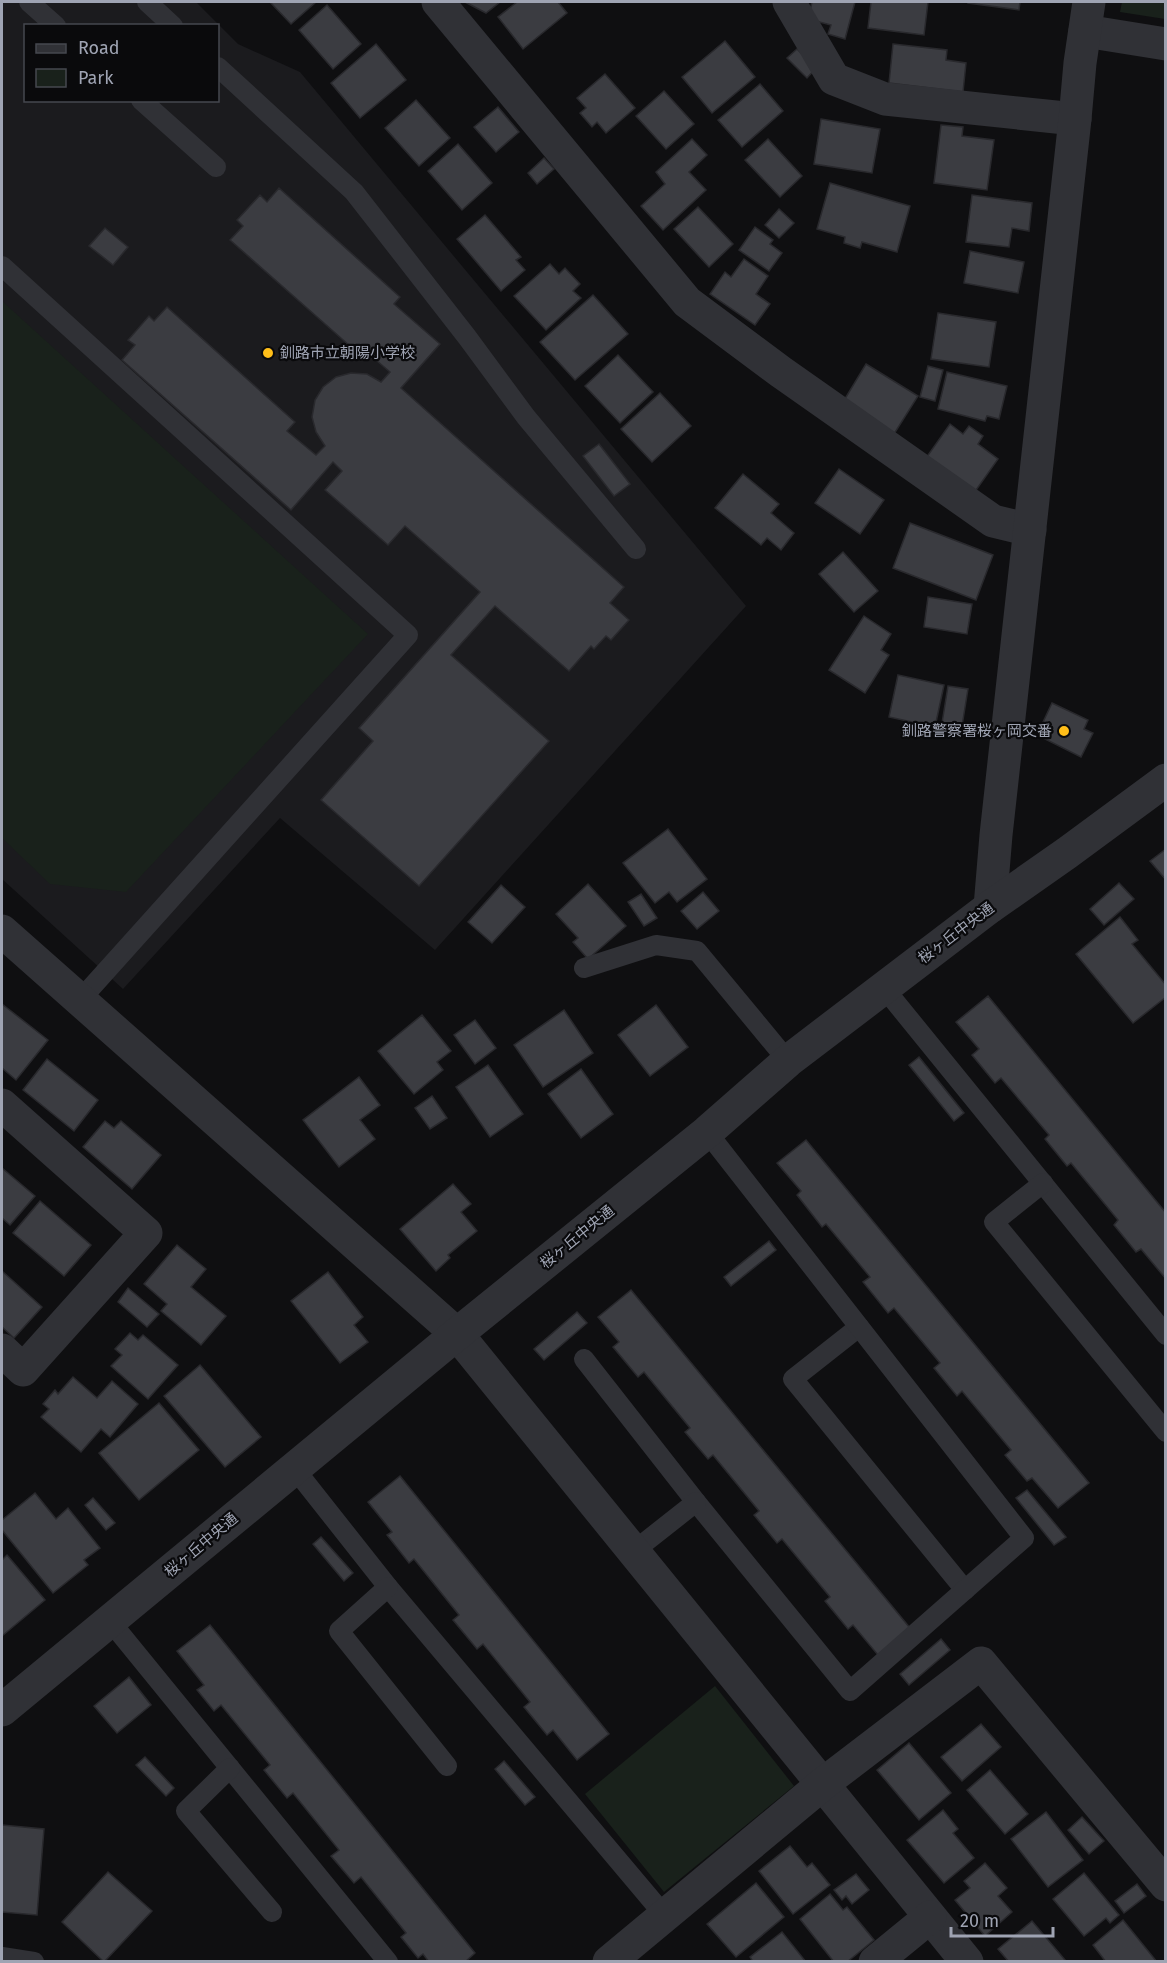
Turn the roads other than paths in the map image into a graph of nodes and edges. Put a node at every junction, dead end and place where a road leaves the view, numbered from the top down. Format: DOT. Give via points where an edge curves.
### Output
graph roads {
  1 [pos="29,2"];
  2 [pos="147,2"];
  3 [pos="438,2"];
  4 [pos="789,2"];
  5 [pos="1087,16"];
  6 [pos="54,24"];
  7 [pos="171,24"];
  8 [pos="1166,44"];
  9 [pos="219,67"];
  10 [pos="143,102"];
  11 [pos="1076,120"];
  12 [pos="216,167"];
  13 [pos="2,266"];
  14 [pos="1030,530"];
  15 [pos="636,549"];
  16 [pos="1166,780"];
  17 [pos="990,907"];
  18 [pos="3,935"];
  19 [pos="584,968"];
  20 [pos="884,988"];
  21 [pos="80,1000"];
  22 [pos="788,1061"];
  23 [pos="2,1105"];
  24 [pos="707,1132"];
  25 [pos="1042,1183"];
  26 [pos="859,1327"];
  27 [pos="457,1334"];
  28 [pos="1166,1335"];
  29 [pos="2,1350"];
  30 [pos="584,1359"];
  31 [pos="1166,1432"];
  32 [pos="294,1468"];
  33 [pos="696,1502"];
  34 [pos="634,1551"];
  35 [pos="388,1587"];
  36 [pos="964,1590"];
  37 [pos="110,1621"];
  38 [pos="2,1710"];
  39 [pos="447,1766"];
  40 [pos="230,1768"];
  41 [pos="824,1783"];
  42 [pos="1166,1885"];
  43 [pos="272,1912"];
  44 [pos="665,1916"];
  45 [pos="930,1917"];
  46 [pos="2,1957"];
  47 [pos="34,1962"];
  48 [pos="388,1962"];
  49 [pos="609,1962"];
  50 [pos="875,1962"];
  51 [pos="967,1962"];
  1 -- 6 [label="lane"];
  2 -- 7 [label="lane"];
  3 -- 14 [label="street" via="687,302 993,520"];
  4 -- 11 [label="street" via="834,79 885,99"];
  5 -- 8 [label="street"];
  5 -- 11 [label="street"];
  9 -- 15 [label="lane" via="354,192 526,417"];
  10 -- 12 [label="lane"];
  11 -- 14 [label="street"];
  13 -- 21 [label="lane" via="408,635"];
  14 -- 17 [label="street"];
  16 -- 17 [label="street, 桜ヶ丘中央通"];
  17 -- 20 [label="street, 桜ヶ丘中央通"];
  18 -- 21 [label="street"];
  19 -- 22 [label="lane" via="656,945 697,951"];
  20 -- 22 [label="street, 桜ヶ丘中央通"];
  20 -- 25 [label="lane"];
  21 -- 27 [label="street"];
  22 -- 24 [label="street, 桜ヶ丘中央通"];
  23 -- 29 [label="street" via="146,1233 23,1370"];
  24 -- 26 [label="lane"];
  24 -- 27 [label="street, 桜ヶ丘中央通"];
  25 -- 28 [label="lane"];
  25 -- 31 [label="lane" via="994,1222"];
  26 -- 36 [label="lane" via="1024,1538"];
  26 -- 36 [label="lane" via="793,1379"];
  27 -- 32 [label="street, 桜ヶ丘中央通"];
  27 -- 34 [label="street"];
  30 -- 33 [label="lane"];
  32 -- 35 [label="lane"];
  32 -- 37 [label="street, 桜ヶ丘中央通"];
  33 -- 34 [label="lane"];
  33 -- 36 [label="lane" via="850,1691"];
  34 -- 41 [label="street"];
  35 -- 39 [label="lane" via="339,1631"];
  35 -- 44 [label="lane"];
  37 -- 38 [label="street, 桜ヶ丘中央通"];
  37 -- 40 [label="lane"];
  40 -- 43 [label="lane" via="186,1810"];
  40 -- 48 [label="lane"];
  41 -- 42 [label="street" via="981,1662"];
  41 -- 44 [label="street"];
  41 -- 45 [label="street"];
  44 -- 49 [label="street"];
  45 -- 50 [label="street"];
  45 -- 51 [label="street"];
  46 -- 47 [label="lane"];
}
